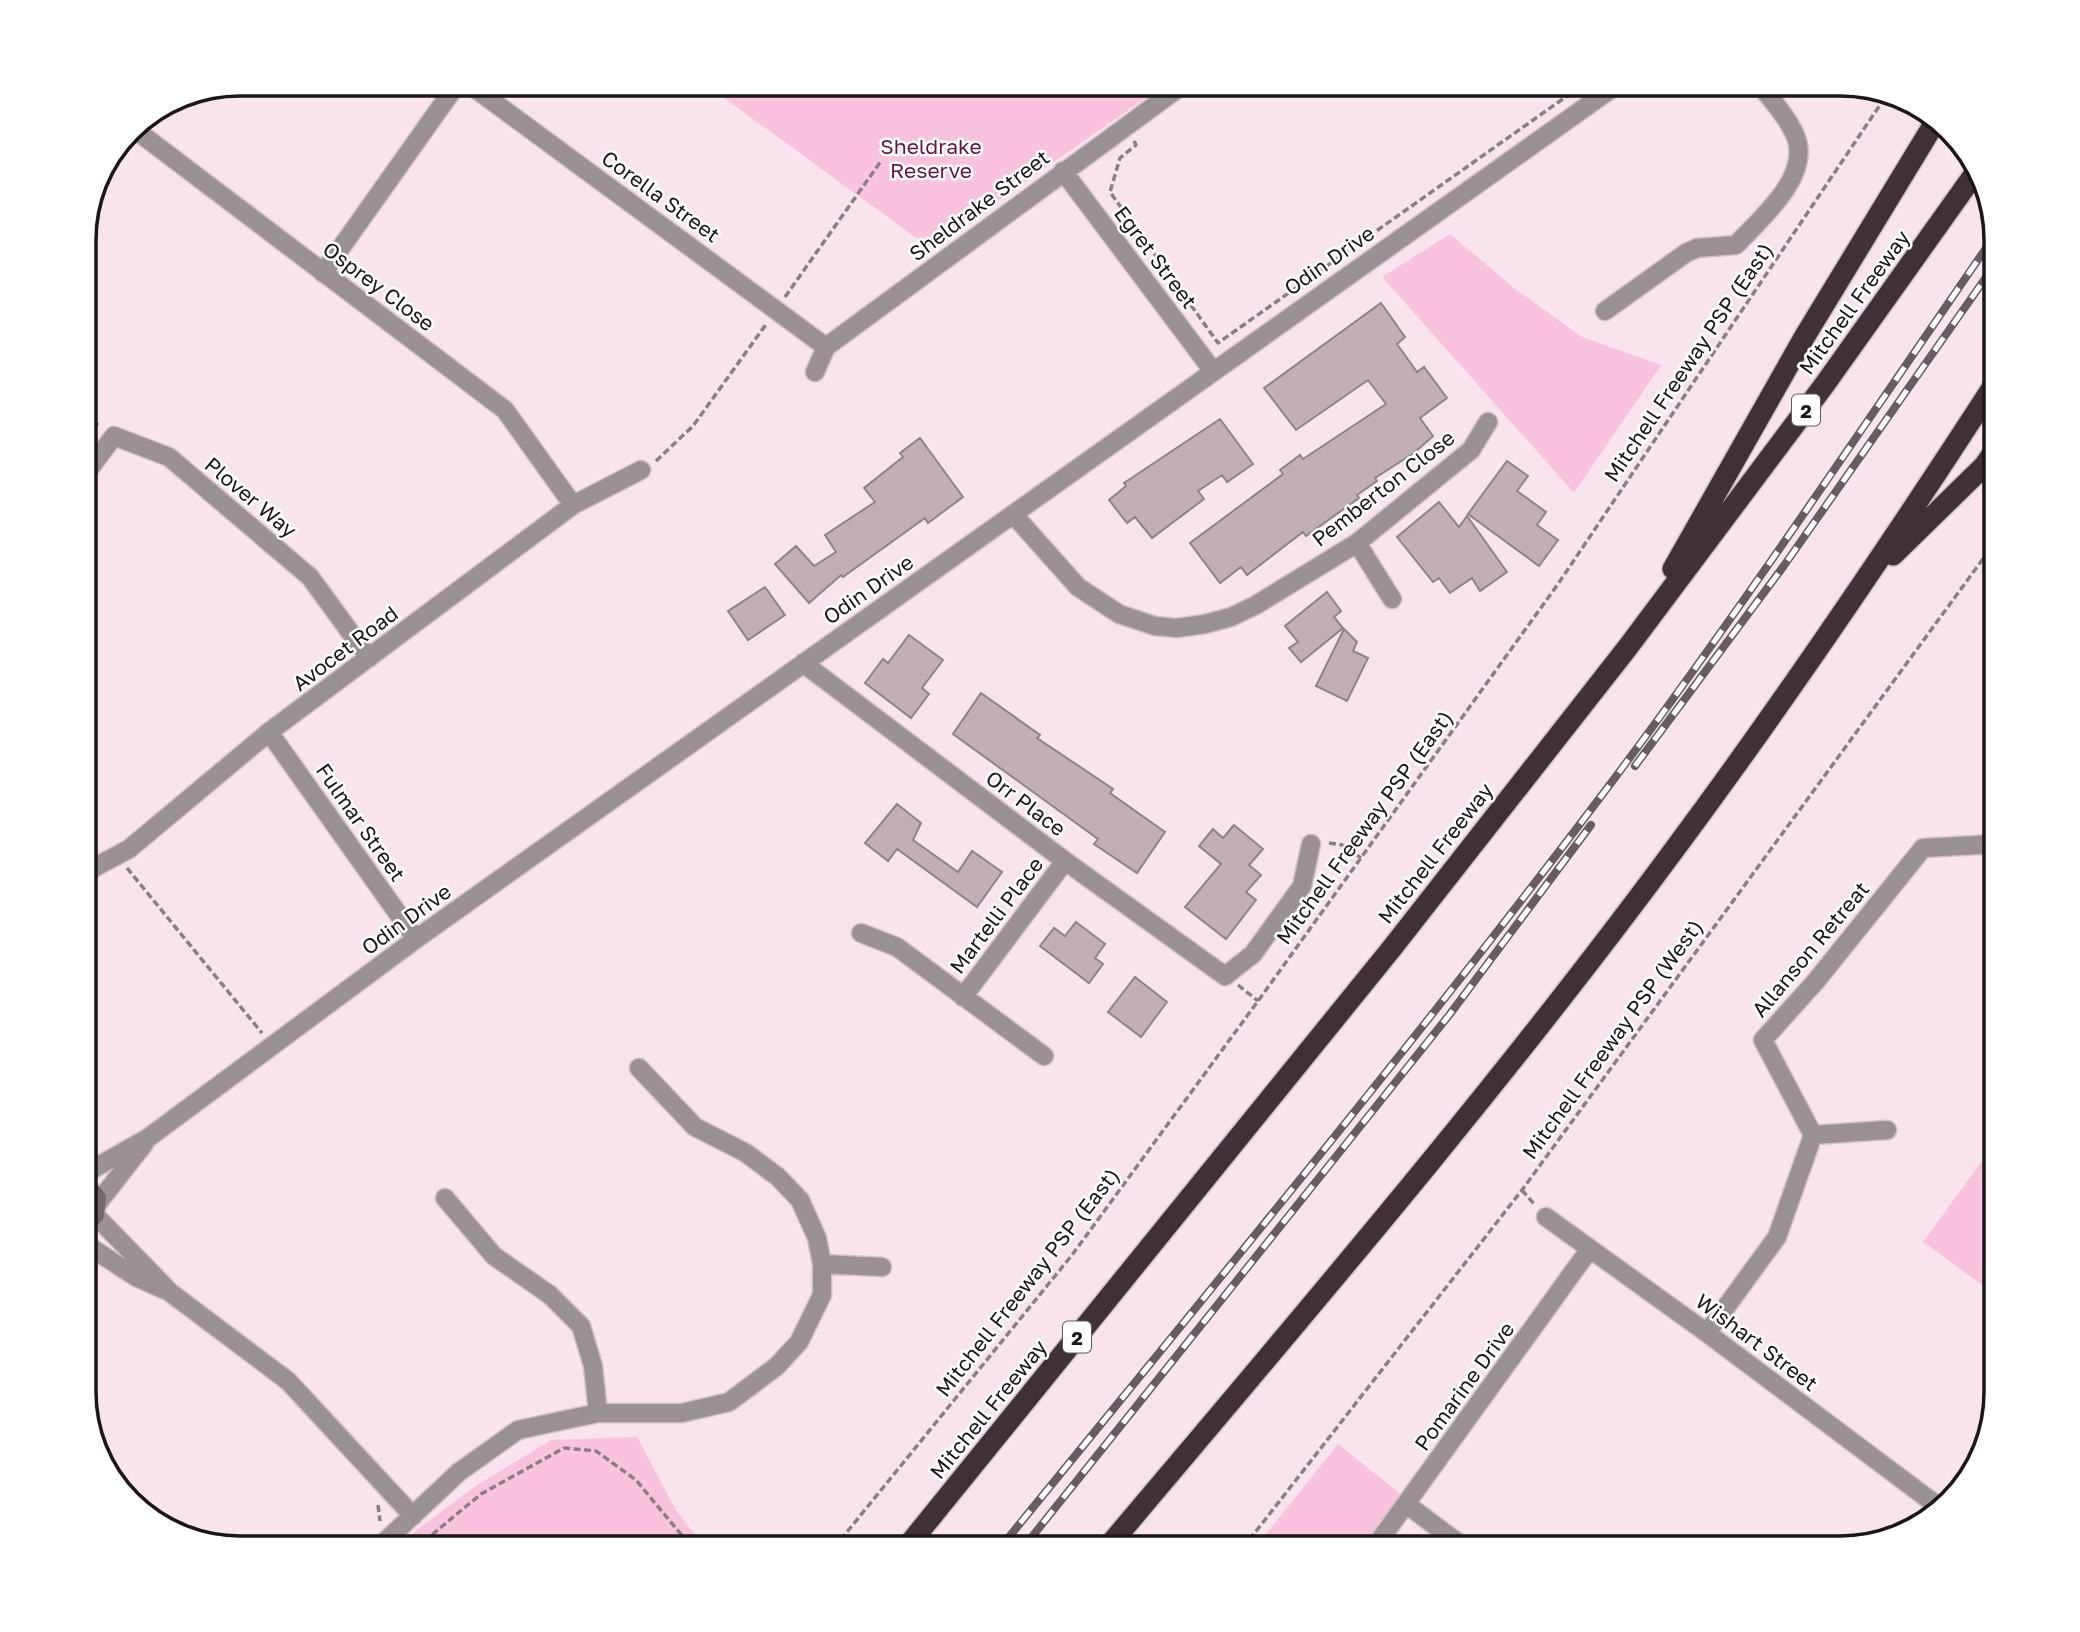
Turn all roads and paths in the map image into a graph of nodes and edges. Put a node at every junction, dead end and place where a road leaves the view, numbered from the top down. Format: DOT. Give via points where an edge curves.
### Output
graph roads {
  1 [pos="448,96"];
  2 [pos="485,96"];
  3 [pos="1167,96"];
  4 [pos="1567,96"];
  5 [pos="1601,96"];
  6 [pos="1768,96"];
  7 [pos="1881,103"];
  8 [pos="1124,126"];
  9 [pos="1931,129"];
  10 [pos="142,135"];
  11 [pos="881,161"];
  12 [pos="1063,171"];
  13 [pos="1970,180"];
  14 [pos="323,273"];
  15 [pos="783,299"];
  16 [pos="1605,311"];
  17 [pos="770,318"];
  18 [pos="826,347"];
  19 [pos="1213,371"];
  20 [pos="815,372"];
  21 [pos="1984,400"];
  22 [pos="1488,422"];
  23 [pos="97,459"];
  24 [pos="1984,466"];
  25 [pos="641,470"];
  26 [pos="573,505"];
  27 [pos="1013,514"];
  28 [pos="1357,543"];
  29 [pos="1984,557"];
  30 [pos="1861,587"];
  31 [pos="1392,599"];
  32 [pos="1628,647"];
  33 [pos="369,658"];
  34 [pos="803,663"];
  35 [pos="269,732"];
  36 [pos="1984,845"];
  37 [pos="1310,846"];
  38 [pos="119,854"];
  39 [pos="1361,858"];
  40 [pos="1065,861"];
  41 [pos="97,866"];
  42 [pos="861,933"];
  43 [pos="416,939"];
  44 [pos="1225,975"];
  45 [pos="963,997"];
  46 [pos="1258,1001"];
  47 [pos="272,1046"];
  48 [pos="1044,1056"];
  49 [pos="639,1068"];
  50 [pos="1887,1130"];
  51 [pos="1812,1135"];
  52 [pos="148,1138"];
  53 [pos="97,1167"];
  54 [pos="445,1198"];
  55 [pos="97,1207"];
  56 [pos="1546,1217"];
  57 [pos="97,1219"];
  58 [pos="1590,1250"];
  59 [pos="97,1252"];
  60 [pos="822,1264"];
  61 [pos="881,1267"];
  62 [pos="171,1293"];
  63 [pos="1707,1332"];
  64 [pos="598,1413"];
  65 [pos="373,1497"];
  66 [pos="1932,1502"];
  67 [pos="1406,1504"];
  68 [pos="413,1516"];
  69 [pos="379,1536"];
  70 [pos="391,1536"];
  71 [pos="430,1536"];
  72 [pos="682,1536"];
  73 [pos="844,1536"];
  74 [pos="916,1536"];
  75 [pos="1117,1536"];
  76 [pos="1252,1536"];
  77 [pos="1383,1536"];
  78 [pos="1449,1536"];
  1 -- 14 [label="street"];
  2 -- 18 [label="street, Corella Street"];
  3 -- 8 [label="street, Sheldrake Street"];
  4 -- 8 [label="path" via="1218,343 1110,192 1120,158 1136,145"];
  5 -- 19 [label="street, Odin Drive"];
  6 -- 16 [label="street" via="1789,124 1798,146 1788,183 1736,246 1686,253"];
  7 -- 39 [label="path, Mitchell Freeway PSP (East)" via="1558,584"];
  8 -- 12 [label="street, Sheldrake Street"];
  9 -- 32 [label="highway" via="1805,336"];
  10 -- 14 [label="street, Osprey Close"];
  11 -- 15 [label="path"];
  12 -- 18 [label="street, Sheldrake Street"];
  12 -- 19 [label="street, Egret Street"];
  13 -- 32 [label="highway, Mitchell Freeway / 2"];
  14 -- 26 [label="street, Osprey Close" via="506,410"];
  17 -- 25 [label="path" via="693,426 663,456"];
  18 -- 20 [label="street, Sheldrake Street"];
  19 -- 27 [label="street, Odin Drive"];
  21 -- 30 [label="highway"];
  22 -- 28 [label="street, Pemberton Close" via="1471,450"];
  23 -- 33 [label="street, Plover Way" via="114,436 169,457 310,577"];
  24 -- 30 [label="highway"];
  25 -- 26 [label="street, Avocet Road"];
  26 -- 33 [label="street, Avocet Road"];
  27 -- 28 [label="street, Pemberton Close" via="1095,600 1136,621 1166,627 1231,617"];
  27 -- 34 [label="street, Odin Drive"];
  28 -- 31 [label="street"];
  29 -- 76 [label="path, Mitchell Freeway PSP (West)" via="1522,1190"];
  30 -- 75 [label="highway" via="1674,850 1490,1089"];
  32 -- 74 [label="highway, Mitchell Freeway / 2" via="1392,948"];
  33 -- 35 [label="street, Avocet Road"];
  34 -- 40 [label="street, Orr Place"];
  34 -- 43 [label="street, Odin Drive"];
  35 -- 38 [label="street, Avocet Road"];
  35 -- 43 [label="street, Fulmar Street"];
  36 -- 51 [label="street, Allanson Retreat" via="1923,848 1763,1040"];
  37 -- 39 [label="path" via="1335,843"];
  37 -- 44 [label="street" via="1302,886 1252,954"];
  38 -- 41 [label="street, Avocet Road"];
  38 -- 47 [label="path"];
  39 -- 46 [label="path, Mitchell Freeway PSP (East)"];
  40 -- 44 [label="street, Orr Place"];
  40 -- 45 [label="street, Martelli Place"];
  42 -- 45 [label="street, Martelli Place" via="897,947"];
  43 -- 47 [label="street, Odin Drive"];
  44 -- 46 [label="path"];
  45 -- 48 [label="street, Martelli Place"];
  46 -- 73 [label="path, Mitchell Freeway PSP (East)" via="1072,1255"];
  47 -- 52 [label="street, Odin Drive"];
  49 -- 60 [label="street" via="695,1127 746,1153 800,1200 817,1238"];
  50 -- 51 [label="street"];
  51 -- 63 [label="street" via="1777,1237"];
  52 -- 53 [label="street, Odin Drive"];
  52 -- 55 [label="street, Odin Drive"];
  54 -- 64 [label="street" via="494,1256 550,1295 581,1326 593,1366"];
  56 -- 58 [label="street, Wishart Street"];
  57 -- 62 [label="street"];
  58 -- 63 [label="street, Wishart Street"];
  58 -- 67 [label="street, Pomarine Drive"];
  59 -- 62 [label="street"];
  60 -- 61 [label="street"];
  60 -- 64 [label="street" via="822,1295 799,1342 777,1366 729,1402 682,1413"];
  62 -- 68 [label="street" via="288,1381"];
  63 -- 66 [label="street, Wishart Street"];
  64 -- 68 [label="street" via="518,1430 459,1472"];
  65 -- 69 [label="path" via="380,1510"];
  67 -- 77 [label="street, Pomarine Drive"];
  67 -- 78 [label="street"];
  68 -- 70 [label="street"];
  71 -- 72 [label="path" via="481,1494 564,1448 596,1451 636,1480"];
}
